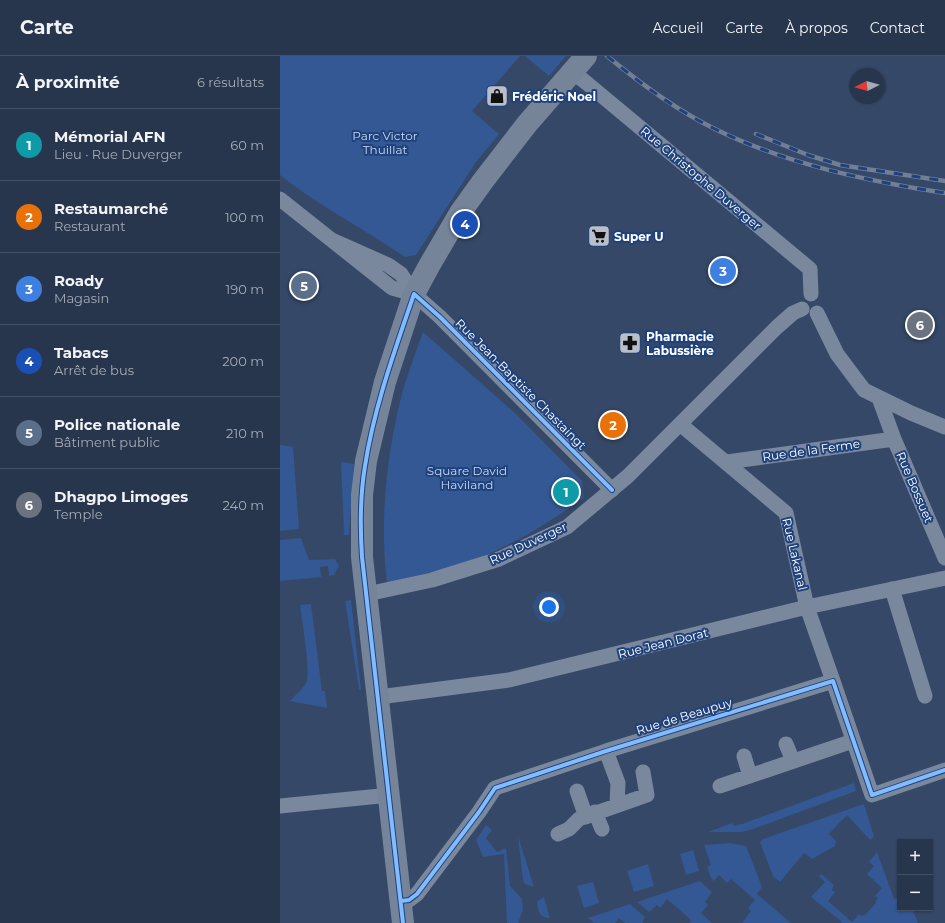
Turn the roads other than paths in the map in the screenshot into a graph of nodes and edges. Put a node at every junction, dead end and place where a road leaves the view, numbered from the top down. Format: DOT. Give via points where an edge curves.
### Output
graph roads {
  1 [pos="586,56"];
  2 [pos="571,72"];
  3 [pos="280,199"];
  4 [pos="414,294"];
  5 [pos="811,294"];
  6 [pos="802,309"];
  7 [pos="817,313"];
  8 [pos="879,398"];
  9 [pos="911,413"];
  10 [pos="680,424"];
  11 [pos="945,426"];
  12 [pos="894,439"];
  13 [pos="727,462"];
  14 [pos="612,490"];
  15 [pos="945,558"];
  16 [pos="945,578"];
  17 [pos="892,589"];
  18 [pos="367,594"];
  19 [pos="807,607"];
  20 [pos="833,681"];
  21 [pos="379,696"];
  22 [pos="925,696"];
  23 [pos="853,741"];
  24 [pos="786,744"];
  25 [pos="606,751"];
  26 [pos="744,756"];
  27 [pos="793,762"];
  28 [pos="945,770"];
  29 [pos="642,772"];
  30 [pos="750,776"];
  31 [pos="720,786"];
  32 [pos="577,791"];
  33 [pos="390,795"];
  34 [pos="617,805"];
  35 [pos="280,806"];
  36 [pos="590,815"];
  37 [pos="602,829"];
  38 [pos="558,834"];
  39 [pos="401,901"];
  40 [pos="403,923"];
  1 -- 2 [label="street"];
  2 -- 4 [label="street" via="469,200"];
  2 -- 5 [label="street, Rue Christophe Duverger" via="810,269"];
  3 -- 4 [label="street, Rue Jean-Baptiste Chastaingt" via="332,240 388,265 401,274"];
  4 -- 14 [label="street, Rue Jean-Baptiste Chastaingt"];
  4 -- 18 [label="street" via="383,389 364,467 361,537"];
  5 -- 6 [label="street" via="804,297"];
  5 -- 7 [label="street" via="816,295 822,302"];
  6 -- 7 [label="street" via="808,314"];
  6 -- 10 [label="street" via="776,327"];
  7 -- 8 [label="street" via="836,354 864,390"];
  8 -- 9 [label="street"];
  8 -- 12 [label="street, Rue Bossuet"];
  9 -- 11 [label="street"];
  9 -- 12 [label="street, Rue Bossuet"];
  10 -- 13 [label="street, Rue Lakanal"];
  10 -- 14 [label="street, Rue Duverger"];
  12 -- 13 [label="street, Rue de la Ferme"];
  12 -- 15 [label="street, Rue Bossuet"];
  13 -- 19 [label="street, Rue Lakanal" via="786,513"];
  14 -- 18 [label="street, Rue Duverger" via="566,527 499,559 432,580"];
  16 -- 17 [label="street, Rue Jean Dorat"];
  17 -- 19 [label="street, Rue Jean Dorat"];
  17 -- 22 [label="street"];
  18 -- 21 [label="street"];
  19 -- 20 [label="street, Rue Lakanal"];
  19 -- 21 [label="street, Rue Jean Dorat" via="509,680"];
  20 -- 23 [label="street"];
  20 -- 25 [label="street, Rue de Beaupuy"];
  21 -- 33 [label="street"];
  23 -- 27 [label="street"];
  23 -- 28 [label="street" via="872,795"];
  24 -- 27 [label="street"];
  25 -- 34 [label="street" via="618,783"];
  25 -- 39 [label="street, Rue de Beaupuy" via="495,788 417,894 409,900"];
  26 -- 30 [label="street"];
  27 -- 30 [label="street"];
  29 -- 34 [label="street" via="650,801"];
  30 -- 31 [label="street"];
  32 -- 36 [label="street"];
  33 -- 35 [label="street"];
  33 -- 39 [label="street"];
  34 -- 36 [label="street"];
  36 -- 37 [label="street"];
  36 -- 38 [label="street" via="579,819 569,829"];
  39 -- 40 [label="street"];
}
